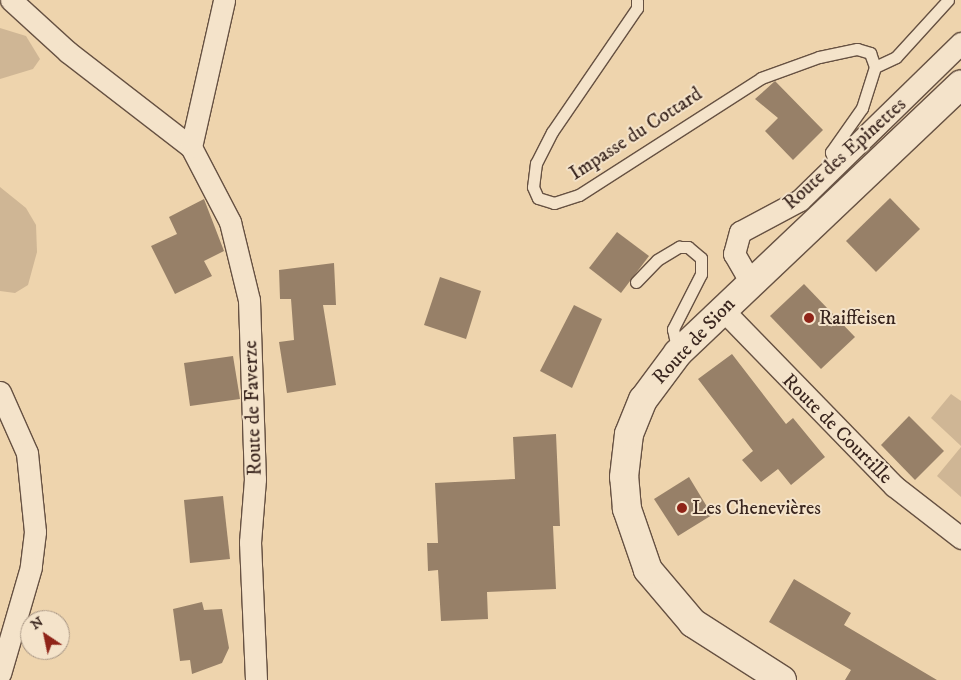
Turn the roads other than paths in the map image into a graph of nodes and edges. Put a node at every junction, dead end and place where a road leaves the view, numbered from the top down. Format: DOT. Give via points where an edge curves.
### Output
graph roads {
  1 [pos="11,0"];
  2 [pos="224,0"];
  3 [pos="637,0"];
  4 [pos="948,0"];
  5 [pos="961,43"];
  6 [pos="875,67"];
  7 [pos="961,84"];
  8 [pos="191,147"];
  9 [pos="836,167"];
  10 [pos="636,282"];
  11 [pos="750,283"];
  12 [pos="722,309"];
  13 [pos="678,353"];
  14 [pos="0,392"];
  15 [pos="961,538"];
  16 [pos="0,674"];
  17 [pos="256,680"];
  18 [pos="782,680"];
  1 -- 8 [label="street" via="68,52"];
  2 -- 8 [label="street"];
  3 -- 6 [label="lane, Impasse du Cottard" via="637,8 557,124 536,163 533,187 543,202 554,203 579,195 762,78 846,49 870,54"];
  4 -- 6 [label="lane" via="896,57"];
  5 -- 9 [label="street, Route des Epinettes"];
  6 -- 9 [label="lane" via="862,108 831,152"];
  7 -- 11 [label="main road, Route de Sion"];
  8 -- 17 [label="street, Route de Faverze" via="230,222 249,300 256,479 250,542"];
  9 -- 11 [label="street, Route des Epinettes" via="790,208 752,222 740,232 734,254"];
  10 -- 13 [label="lane" via="657,260 679,247 688,247 701,258 701,274 673,329"];
  11 -- 12 [label="main road, Route de Sion"];
  12 -- 13 [label="main road, Route de Sion"];
  12 -- 15 [label="street, Route de Courtille" via="894,486"];
  13 -- 18 [label="main road, Route de Sion" via="653,383 629,434 625,492 634,538 648,570 678,610 732,651"];
  14 -- 16 [label="street" via="27,452 35,532 31,567"];
}
